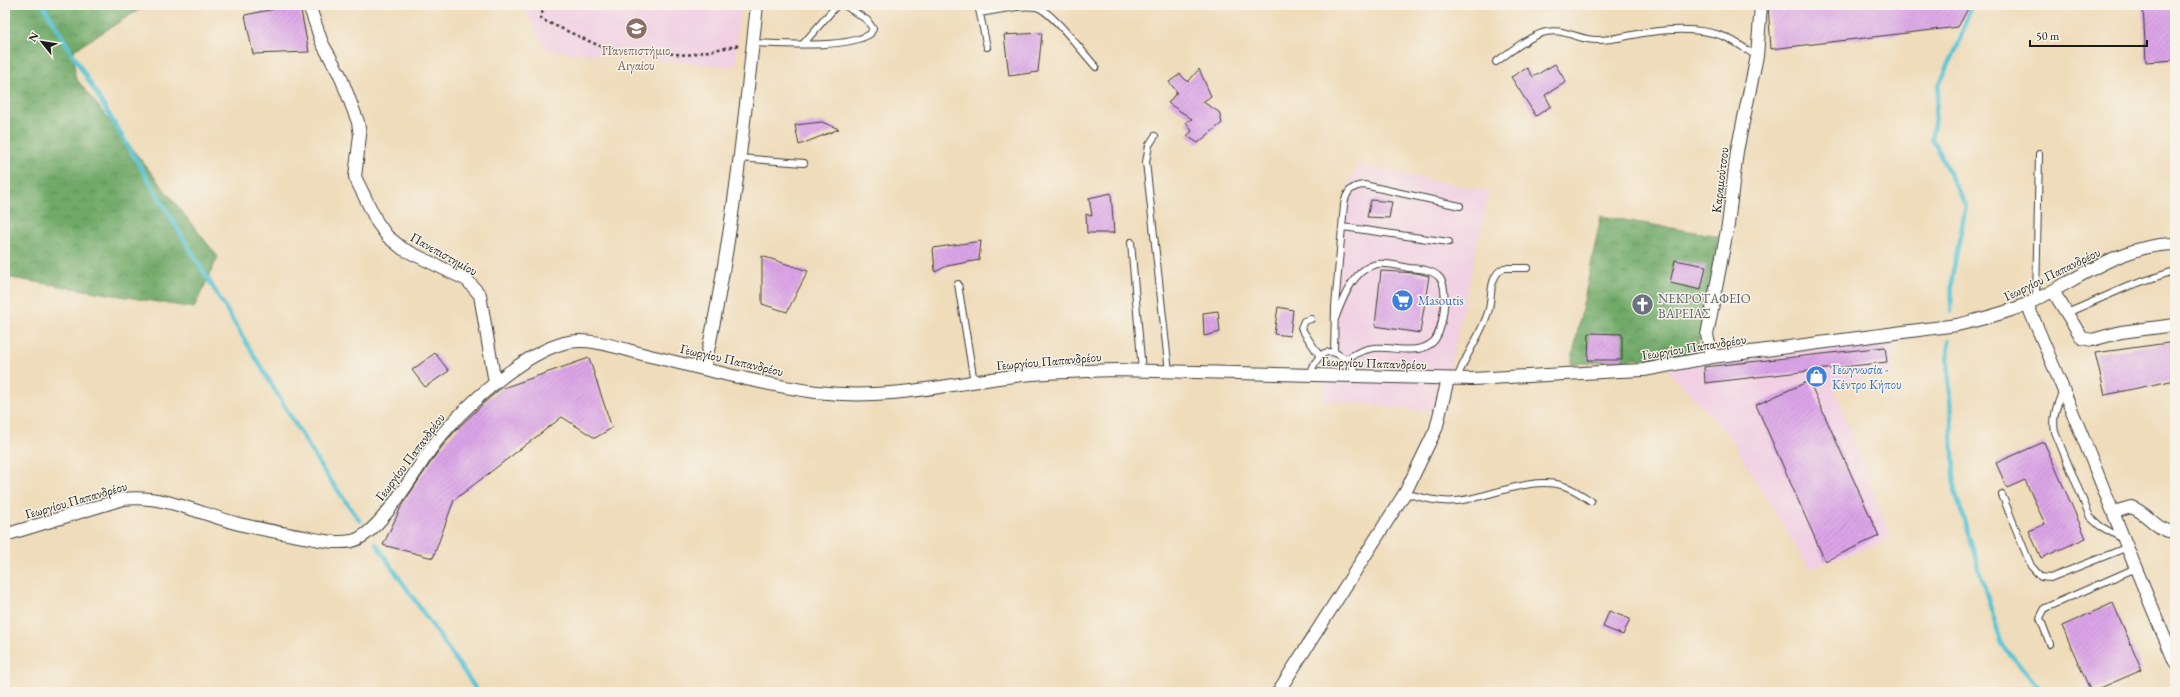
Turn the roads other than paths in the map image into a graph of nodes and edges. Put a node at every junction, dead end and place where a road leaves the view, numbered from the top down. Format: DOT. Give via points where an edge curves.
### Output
graph roads {
  1 [pos="309,5"];
  2 [pos="757,5"];
  3 [pos="837,5"];
  4 [pos="844,5"];
  5 [pos="978,5"];
  6 [pos="1761,5"];
  7 [pos="980,13"];
  8 [pos="753,43"];
  9 [pos="803,44"];
  10 [pos="987,47"];
  11 [pos="1757,56"];
  12 [pos="1496,62"];
  13 [pos="1096,67"];
  14 [pos="1155,136"];
  15 [pos="2040,154"];
  16 [pos="738,158"];
  17 [pos="804,163"];
  18 [pos="1460,206"];
  19 [pos="1342,227"];
  20 [pos="1131,242"];
  21 [pos="1450,242"];
  22 [pos="2175,244"];
  23 [pos="1528,268"];
  24 [pos="2171,272"];
  25 [pos="958,284"];
  26 [pos="2053,291"];
  27 [pos="2032,302"];
  28 [pos="2067,314"];
  29 [pos="1311,319"];
  30 [pos="1335,319"];
  31 [pos="2175,325"];
  32 [pos="1334,352"];
  33 [pos="1319,355"];
  34 [pos="1712,358"];
  35 [pos="1346,359"];
  36 [pos="704,369"];
  37 [pos="1142,371"];
  38 [pos="1169,372"];
  39 [pos="1310,375"];
  40 [pos="1360,377"];
  41 [pos="1453,379"];
  42 [pos="974,382"];
  43 [pos="495,383"];
  44 [pos="2064,389"];
  45 [pos="1405,493"];
  46 [pos="2002,495"];
  47 [pos="1591,501"];
  48 [pos="2114,512"];
  49 [pos="2175,532"];
  50 [pos="5,535"];
  51 [pos="2127,544"];
  52 [pos="2136,568"];
  53 [pos="2050,644"];
  54 [pos="2175,662"];
  55 [pos="1278,692"];
  1 -- 43 [label="street, Πανεπιστημίου" via="322,42 340,74 358,122 360,135 355,177 377,222 387,236 403,249 467,280 476,287 480,294"];
  2 -- 8 [label="street"];
  3 -- 9 [label="lane"];
  4 -- 9 [label="lane" via="871,24 873,29 870,34 853,41"];
  5 -- 7 [label="lane"];
  6 -- 11 [label="street, Καραμούτσου"];
  7 -- 10 [label="lane"];
  7 -- 13 [label="lane" via="1025,6 1040,8 1053,18"];
  8 -- 9 [label="lane"];
  8 -- 16 [label="street"];
  11 -- 12 [label="lane" via="1724,37 1700,31 1650,32 1598,40 1552,31 1526,41"];
  11 -- 34 [label="street, Καραμούτσου" via="1737,151 1728,225 1707,336"];
  14 -- 38 [label="lane" via="1149,145 1146,162"];
  15 -- 27 [label="lane"];
  16 -- 17 [label="lane"];
  16 -- 36 [label="street" via="716,314"];
  18 -- 19 [label="lane" via="1364,185 1356,186 1346,196"];
  19 -- 21 [label="lane"];
  19 -- 30 [label="lane"];
  20 -- 37 [label="lane"];
  22 -- 26 [label="street, Γεωργίου Παπανδρέου" via="2152,246 2120,256 2081,274"];
  23 -- 41 [label="lane" via="1504,268 1495,276 1486,320"];
  24 -- 28 [label="lane" via="2128,286"];
  25 -- 42 [label="lane"];
  26 -- 27 [label="street, Γεωργίου Παπανδρέου"];
  26 -- 28 [label="street"];
  27 -- 34 [label="street, Γεωργίου Παπανδρέου" via="1957,325"];
  27 -- 44 [label="street"];
  28 -- 31 [label="street" via="2082,338 2092,340 2121,332"];
  29 -- 33 [label="lane" via="1304,321 1301,328"];
  30 -- 32 [label="lane"];
  30 -- 35 [label="lane" via="1355,279 1373,266 1383,264 1429,271 1440,278 1444,291 1441,328 1433,342 1416,349 1367,349"];
  32 -- 33 [label="lane" via="1328,351"];
  32 -- 35 [label="lane"];
  33 -- 39 [label="lane"];
  34 -- 41 [label="street, Γεωργίου Παπανδρέου" via="1644,370"];
  35 -- 40 [label="lane"];
  36 -- 42 [label="street, Γεωργίου Παπανδρέου" via="815,392 866,396"];
  36 -- 43 [label="street, Γεωργίου Παπανδρέου" via="579,341 564,343 548,350"];
  37 -- 38 [label="street, Γεωργίου Παπανδρέου"];
  37 -- 42 [label="street, Γεωργίου Παπανδρέου" via="1072,371"];
  38 -- 39 [label="street, Γεωργίου Παπανδρέου"];
  39 -- 40 [label="street, Γεωργίου Παπανδρέου"];
  40 -- 41 [label="street, Γεωργίου Παπανδρέου"];
  41 -- 45 [label="street" via="1436,429"];
  43 -- 50 [label="street, Γεωργίου Παπανδρέου" via="437,440 385,515 363,536 354,540 332,542 240,524 165,501 141,497 123,499"];
  44 -- 48 [label="street"];
  44 -- 51 [label="lane" via="2056,408 2055,432 2090,517"];
  45 -- 47 [label="lane" via="1455,502 1521,486 1551,483 1574,490"];
  45 -- 55 [label="street"];
  46 -- 51 [label="lane" via="2031,566 2041,577 2050,578"];
  48 -- 49 [label="street" via="2131,507 2161,529"];
  48 -- 51 [label="street"];
  51 -- 52 [label="street"];
  52 -- 53 [label="lane" via="2045,608 2040,618"];
  52 -- 54 [label="street"];
}
